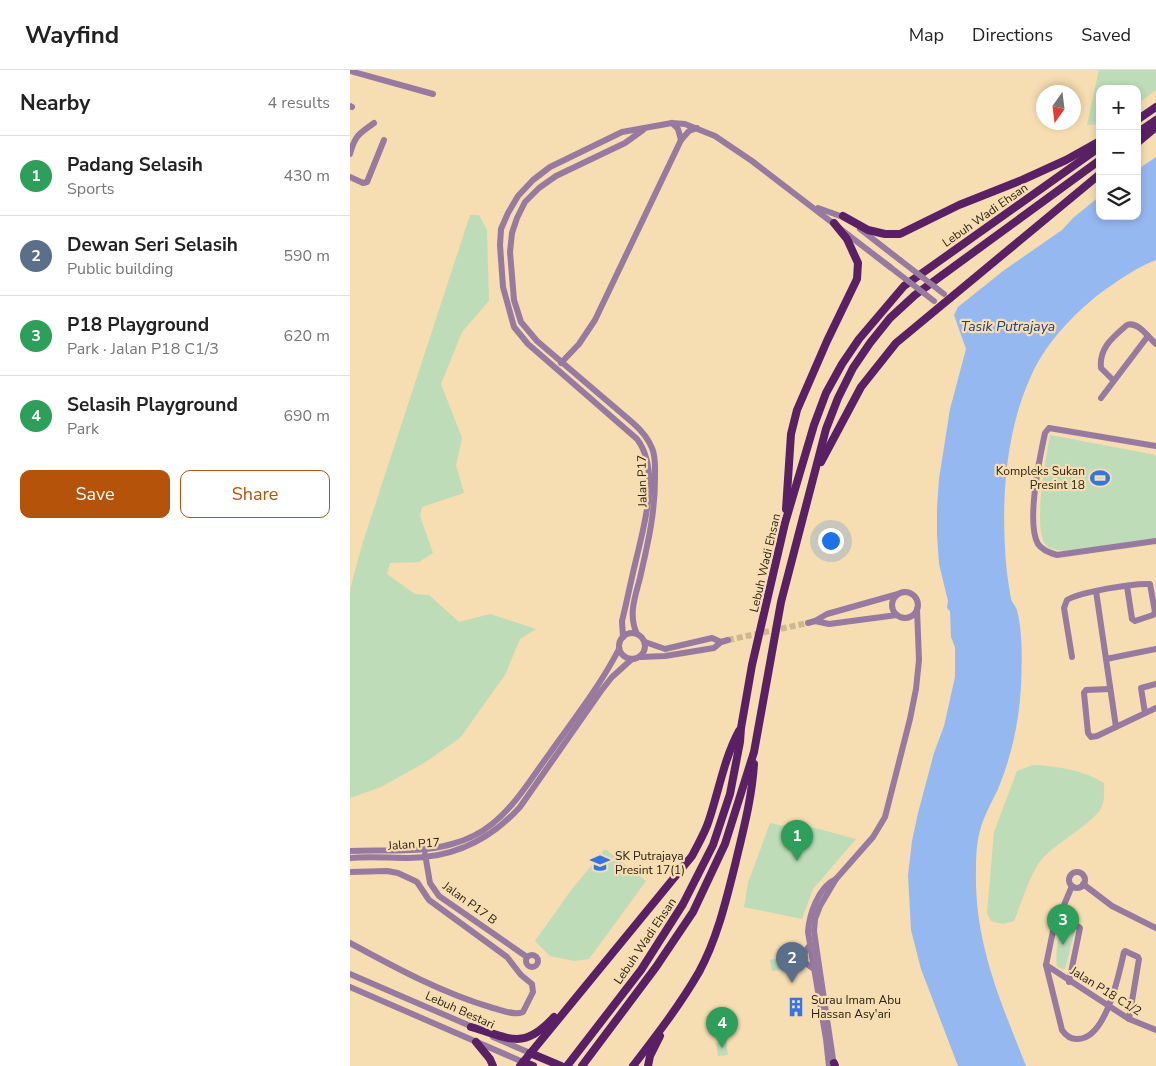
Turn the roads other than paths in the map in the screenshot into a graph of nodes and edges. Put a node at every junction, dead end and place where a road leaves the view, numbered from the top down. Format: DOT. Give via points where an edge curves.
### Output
graph roads {
  1 [pos="350,71"];
  2 [pos="434,94"];
  3 [pos="1156,106"];
  4 [pos="1141,117"];
  5 [pos="1156,120"];
  6 [pos="374,123"];
  7 [pos="672,123"];
  8 [pos="1156,127"];
  9 [pos="697,128"];
  10 [pos="644,129"];
  11 [pos="1141,130"];
  12 [pos="384,140"];
  13 [pos="681,140"];
  14 [pos="1141,140"];
  15 [pos="1096,143"];
  16 [pos="1096,150"];
  17 [pos="350,154"];
  18 [pos="561,162"];
  19 [pos="1096,163"];
  20 [pos="567,171"];
  21 [pos="1099,175"];
  22 [pos="350,177"];
  23 [pos="815,208"];
  24 [pos="843,216"];
  25 [pos="834,223"];
  26 [pos="950,298"];
  27 [pos="941,306"];
  28 [pos="521,322"];
  29 [pos="514,327"];
  30 [pos="1148,336"];
  31 [pos="1156,344"];
  32 [pos="562,363"];
  33 [pos="1113,380"];
  34 [pos="1101,398"];
  35 [pos="1156,446"];
  36 [pos="812,482"];
  37 [pos="785,523"];
  38 [pos="1156,541"];
  39 [pos="1127,586"];
  40 [pos="1096,591"];
  41 [pos="898,594"];
  42 [pos="918,609"];
  43 [pos="900,616"];
  44 [pos="917,627"];
  45 [pos="637,634"];
  46 [pos="623,637"];
  47 [pos="645,642"];
  48 [pos="619,649"];
  49 [pos="1156,649"];
  50 [pos="641,657"];
  51 [pos="1072,657"];
  52 [pos="1106,659"];
  53 [pos="632,660"];
  54 [pos="1156,684"];
  55 [pos="1109,689"];
  56 [pos="1156,708"];
  57 [pos="1145,713"];
  58 [pos="1116,727"];
  59 [pos="741,728"];
  60 [pos="754,752"];
  61 [pos="350,851"];
  62 [pos="425,853"];
  63 [pos="350,858"];
  64 [pos="350,872"];
  65 [pos="836,879"];
  66 [pos="1083,884"];
  67 [pos="1072,886"];
  68 [pos="470,918"];
  69 [pos="1058,918"];
  70 [pos="464,926"];
  71 [pos="1156,928"];
  72 [pos="350,943"];
  73 [pos="810,946"];
  74 [pos="815,957"];
  75 [pos="1046,965"];
  76 [pos="602,967"];
  77 [pos="518,970"];
  78 [pos="814,970"];
  79 [pos="350,974"];
  80 [pos="1062,976"];
  81 [pos="1069,982"];
  82 [pos="350,987"];
  83 [pos="1052,990"];
  84 [pos="1109,1006"];
  85 [pos="670,1016"];
  86 [pos="1128,1019"];
  87 [pos="471,1027"];
  88 [pos="1156,1030"];
  89 [pos="476,1042"];
  90 [pos="530,1053"];
  91 [pos="522,1064"];
  92 [pos="833,1065"];
  93 [pos="493,1066"];
  94 [pos="533,1066"];
  95 [pos="561,1066"];
  96 [pos="566,1066"];
  97 [pos="582,1066"];
  98 [pos="634,1066"];
  99 [pos="648,1066"];
  1 -- 2 [label="street"];
  3 -- 4 [label="main road"];
  5 -- 11 [label="main road"];
  6 -- 17 [label="street" via="360,132"];
  7 -- 9 [label="street, Jalan P17"];
  7 -- 10 [label="street, Jalan P17"];
  7 -- 13 [label="street"];
  8 -- 14 [label="main road"];
  9 -- 13 [label="street"];
  9 -- 23 [label="street, Jalan P17" via="752,161"];
  10 -- 18 [label="street, Jalan P17" via="622,132"];
  10 -- 20 [label="street, Jalan P17" via="625,143"];
  12 -- 22 [label="street" via="368,182"];
  13 -- 32 [label="street" via="594,320"];
  15 -- 24 [label="main road" via="1066,160 900,234 868,230"];
  16 -- 37 [label="main road, Lebuh Wadi Ehsan" via="904,286 858,339 826,393"];
  18 -- 20 [label="street"];
  18 -- 29 [label="street, Jalan P17" via="533,180 518,196 502,229 503,287"];
  19 -- 36 [label="main road, Lebuh Wadi Ehsan" via="915,295 890,318 853,368 838,398"];
  20 -- 28 [label="street, Jalan P17" via="539,188 526,202 512,233 511,284"];
  21 -- 26 [label="main road"];
  23 -- 24 [label="street, Jalan P17"];
  23 -- 25 [label="street, Jalan P17"];
  24 -- 26 [label="street, Jalan P17, bridge"];
  25 -- 27 [label="street, Jalan P17, bridge"];
  25 -- 37 [label="main road" via="847,239 858,263 857,279 797,410 791,434"];
  26 -- 27 [label="main road"];
  27 -- 36 [label="main road" via="896,343 861,387"];
  28 -- 29 [label="street"];
  28 -- 32 [label="street, Jalan P17"];
  29 -- 46 [label="street, Jalan P17" via="528,344 638,440 646,454 648,504 622,621"];
  30 -- 31 [label="street"];
  30 -- 33 [label="street"];
  30 -- 33 [label="street" via="1136,325 1129,324 1109,340 1100,366"];
  32 -- 45 [label="street, Jalan P17" via="640,430 654,456 654,514 632,610 632,625"];
  33 -- 34 [label="street"];
  35 -- 38 [label="street" via="1049,428 1045,433 1035,486 1034,533 1039,546 1057,555"];
  36 -- 60 [label="main road, Lebuh Wadi Ehsan" via="781,602"];
  37 -- 59 [label="main road, Lebuh Wadi Ehsan"];
  39 -- 39 [label="street" via="1150,584 1154,614 1132,620"];
  39 -- 40 [label="street"];
  40 -- 51 [label="street" via="1068,598 1064,604"];
  40 -- 52 [label="street"];
  41 -- 42 [label="street" via="911,594 917,599"];
  41 -- 43 [label="street" via="892,608"];
  41 -- 43 [label="street" via="827,614 811,622 829,624"];
  42 -- 43 [label="street" via="914,615"];
  42 -- 44 [label="street"];
  43 -- 44 [label="street"];
  44 -- 65 [label="street" via="918,660 913,707 885,818 873,837"];
  45 -- 46 [label="street"];
  45 -- 47 [label="street"];
  46 -- 48 [label="street"];
  47 -- 50 [label="street"];
  47 -- 50 [label="street" via="669,649 712,638 724,641 714,648"];
  48 -- 53 [label="street"];
  48 -- 62 [label="street, Jalan P17" via="601,681 504,814 474,836"];
  49 -- 52 [label="street"];
  50 -- 53 [label="street"];
  52 -- 55 [label="street"];
  53 -- 62 [label="street, Jalan P17" via="601,690 509,819 470,845 445,853"];
  54 -- 57 [label="street" via="1141,688"];
  55 -- 58 [label="street"];
  55 -- 58 [label="street" via="1084,692 1088,733 1094,737"];
  56 -- 57 [label="street"];
  57 -- 58 [label="street"];
  59 -- 76 [label="main road" via="723,769 708,823 692,856"];
  59 -- 96 [label="main road, Lebuh Wadi Ehsan" via="730,794 713,845 683,904 642,970"];
  60 -- 85 [label="main road" via="748,810 726,902 699,972"];
  60 -- 97 [label="main road, Lebuh Wadi Ehsan" via="725,844 693,912"];
  61 -- 62 [label="street, Jalan P17"];
  62 -- 63 [label="street, Jalan P17"];
  62 -- 68 [label="street, Jalan P17 B" via="433,889"];
  64 -- 70 [label="street" via="387,871 409,878 417,882 429,900"];
  65 -- 73 [label="street" via="822,892 812,912 808,932"];
  65 -- 74 [label="street" via="815,919"];
  66 -- 67 [label="street"];
  66 -- 67 [label="street" via="1084,876 1076,872 1069,878"];
  66 -- 71 [label="street" via="1112,906"];
  67 -- 69 [label="street"];
  68 -- 70 [label="street"];
  68 -- 77 [label="street, Jalan P17 B" via="527,961"];
  69 -- 75 [label="street"];
  69 -- 81 [label="street" via="1080,928"];
  70 -- 77 [label="street" via="507,957"];
  72 -- 77 [label="street" via="463,999 518,1014 526,1008 534,988"];
  73 -- 74 [label="street"];
  73 -- 78 [label="street" via="803,960"];
  74 -- 78 [label="street"];
  74 -- 92 [label="street"];
  75 -- 80 [label="street, Jalan P18 C1/2"];
  75 -- 83 [label="street"];
  76 -- 87 [label="main road" via="543,1029 530,1037 517,1040"];
  76 -- 90 [label="main road"];
  78 -- 92 [label="street"];
  79 -- 87 [label="street, Lebuh Bestari"];
  80 -- 81 [label="street, Jalan P18 C1/2"];
  80 -- 83 [label="street"];
  81 -- 84 [label="street, Jalan P18 C1/2"];
  82 -- 89 [label="street, Lebuh Bestari"];
  83 -- 84 [label="street" via="1062,1030 1070,1038 1080,1039 1091,1034"];
  84 -- 86 [label="street, Jalan P18 C1/2"];
  84 -- 86 [label="street" via="1126,951 1139,959"];
  85 -- 98 [label="main road"];
  85 -- 99 [label="main road"];
  86 -- 88 [label="street, Jalan P18 C1/2"];
  87 -- 90 [label="street, Lebuh Bestari"];
  89 -- 91 [label="street, Lebuh Bestari"];
  89 -- 93 [label="main road"];
  90 -- 91 [label="main road"];
  90 -- 95 [label="main road, Lebuh Bestari"];
  91 -- 94 [label="main road, Lebuh Bestari"];
}
